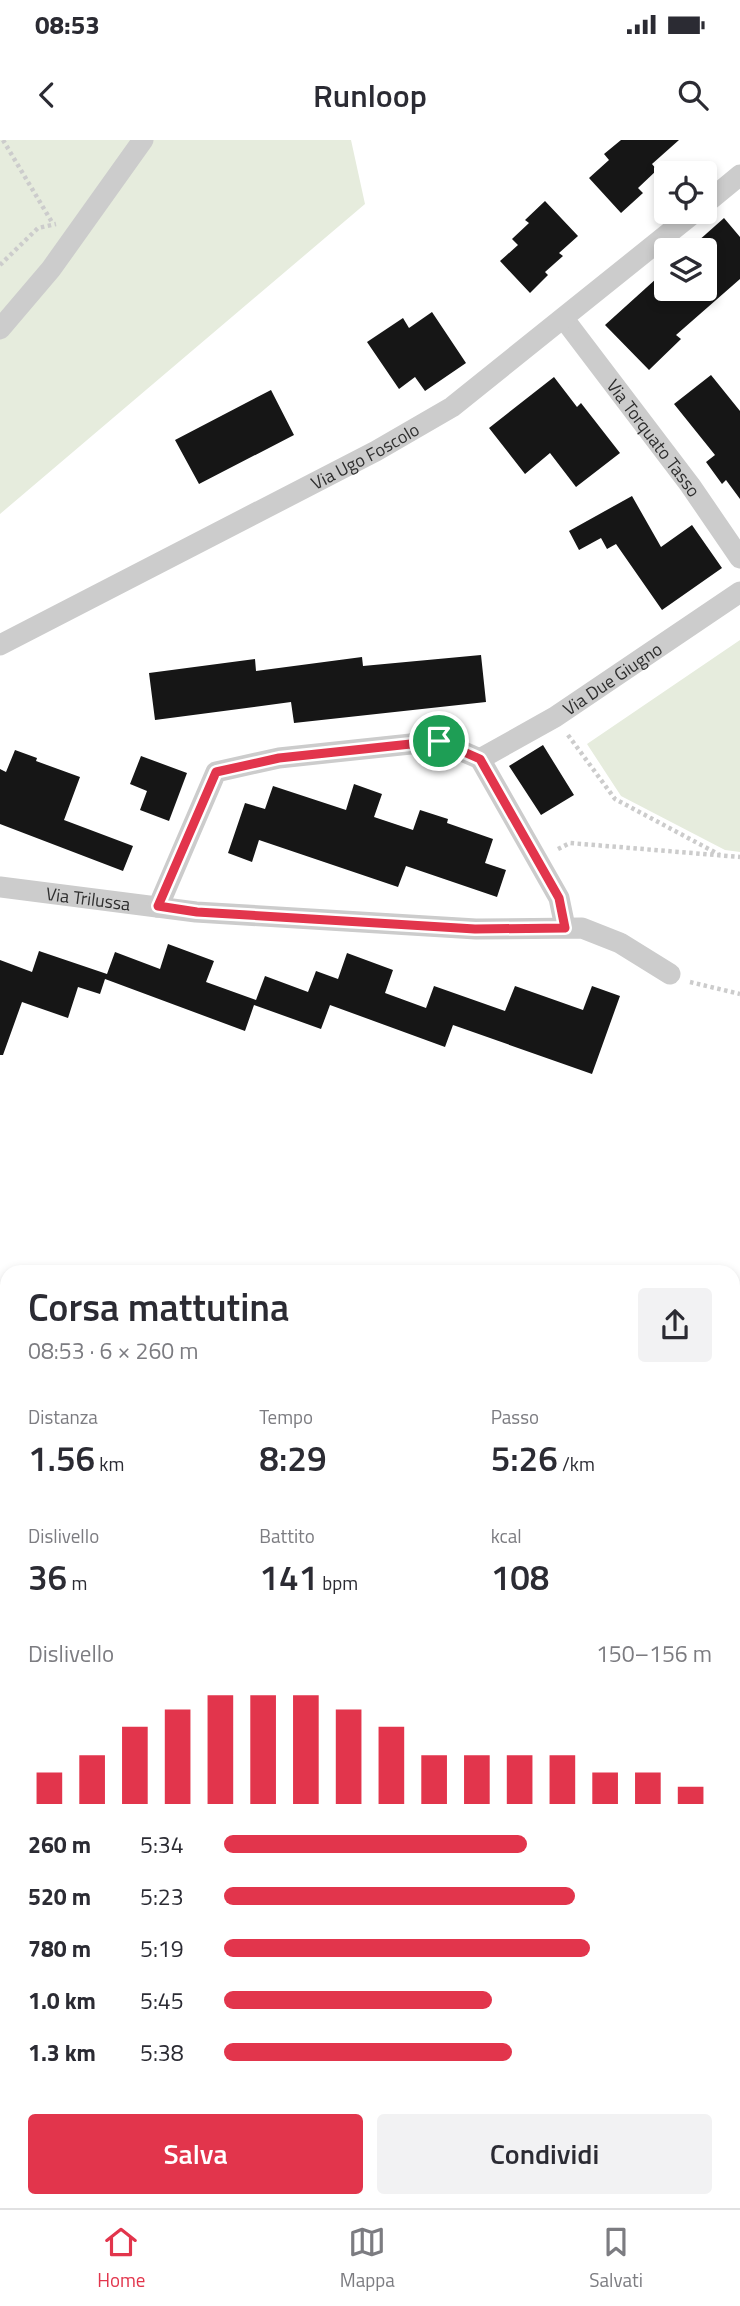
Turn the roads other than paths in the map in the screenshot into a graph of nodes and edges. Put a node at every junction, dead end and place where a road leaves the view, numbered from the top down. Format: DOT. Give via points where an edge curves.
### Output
graph roads {
  1 [pos="139,143"];
  2 [pos="735,188"];
  3 [pos="717,198"];
  4 [pos="680,224"];
  5 [pos="564,319"];
  6 [pos="0,329"];
  7 [pos="740,558"];
  8 [pos="740,592"];
  9 [pos="0,645"];
  10 [pos="480,759"];
  11 [pos="0,887"];
  12 [pos="158,906"];
  13 [pos="565,928"];
  14 [pos="670,974"];
  1 -- 6 [label="street" via="51,269"];
  2 -- 3 [label="street"];
  4 -- 5 [label="street, Via Ugo Foscolo"];
  5 -- 7 [label="street, Via Torquato Tasso"];
  5 -- 9 [label="street, Via Ugo Foscolo" via="452,408 376,452"];
  8 -- 10 [label="street, Via Due Giugno" via="555,717"];
  10 -- 12 [label="street" via="439,741 279,758 216,772"];
  10 -- 13 [label="street" via="559,898"];
  11 -- 12 [label="street, Via Trilussa"];
  12 -- 13 [label="street, Via Trilussa" via="475,929"];
  13 -- 14 [label="street, Via Trilussa" via="582,928 620,943"];
}
